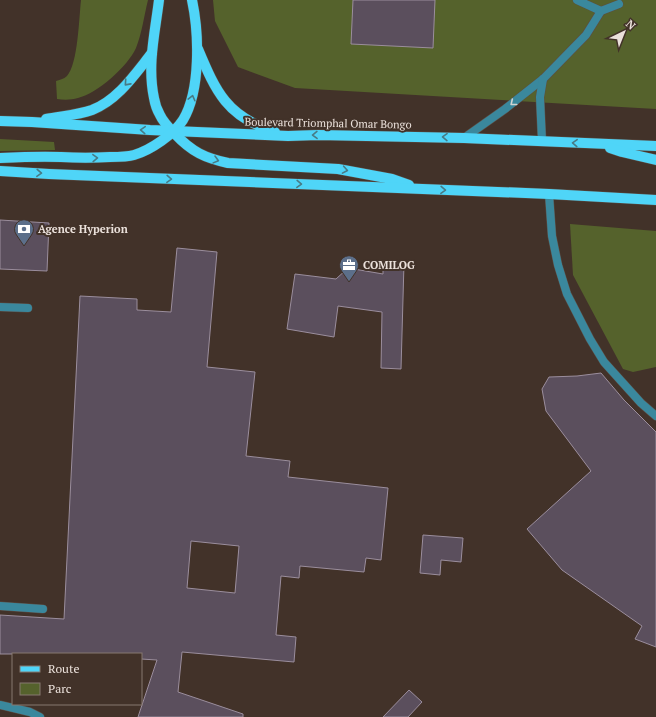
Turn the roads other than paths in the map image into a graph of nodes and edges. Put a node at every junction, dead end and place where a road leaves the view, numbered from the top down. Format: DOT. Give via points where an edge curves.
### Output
graph roads {
  1 [pos="159,0"];
  2 [pos="192,0"];
  3 [pos="577,0"];
  4 [pos="619,4"];
  5 [pos="601,11"];
  6 [pos="196,44"];
  7 [pos="152,53"];
  8 [pos="543,79"];
  9 [pos="0,121"];
  10 [pos="32,122"];
  11 [pos="172,131"];
  12 [pos="288,136"];
  13 [pos="464,138"];
  14 [pos="542,141"];
  15 [pos="597,144"];
  16 [pos="656,146"];
  17 [pos="0,158"];
  18 [pos="656,160"];
  19 [pos="0,171"];
  20 [pos="421,189"];
  21 [pos="549,194"];
  22 [pos="656,200"];
  23 [pos="0,307"];
  24 [pos="28,308"];
  25 [pos="656,416"];
  26 [pos="0,606"];
  27 [pos="43,609"];
  28 [pos="0,705"];
  29 [pos="40,717"];
  1 -- 7 [label="main road"];
  2 -- 6 [label="main road"];
  3 -- 5 [label="street"];
  4 -- 5 [label="street"];
  5 -- 8 [label="street" via="586,35"];
  11 -- 6 [label="main road, one-way" via="190,105 197,64"];
  6 -- 12 [label="main road" via="213,83 234,112 265,129"];
  7 -- 10 [label="main road, one-way" via="125,86 98,107"];
  7 -- 11 [label="main road" via="151,75 156,106 160,116"];
  8 -- 13 [label="street, one-way"];
  8 -- 14 [label="street" via="540,97"];
  9 -- 10 [label="main road, Boulevard Triomphal Omar Bongo"];
  11 -- 10 [label="main road, Boulevard Triomphal Omar Bongo, one-way"];
  11 -- 12 [label="main road, Boulevard Triomphal Omar Bongo"];
  17 -- 11 [label="main road, one-way" via="90,158 134,155 160,143"];
  11 -- 20 [label="main road, one-way" via="198,153 214,160 338,169"];
  13 -- 12 [label="main road, Boulevard Triomphal Omar Bongo, one-way"];
  13 -- 14 [label="main road, Boulevard Triomphal Omar Bongo"];
  15 -- 14 [label="main road, Boulevard Triomphal Omar Bongo, one-way"];
  15 -- 16 [label="main road, Boulevard Triomphal Omar Bongo"];
  15 -- 18 [label="main road"];
  19 -- 20 [label="main road, one-way"];
  20 -- 21 [label="main road, one-way"];
  21 -- 22 [label="main road"];
  21 -- 25 [label="street" via="552,236 567,294 604,362"];
  23 -- 24 [label="street"];
  26 -- 27 [label="street"];
  28 -- 29 [label="street"];
}
